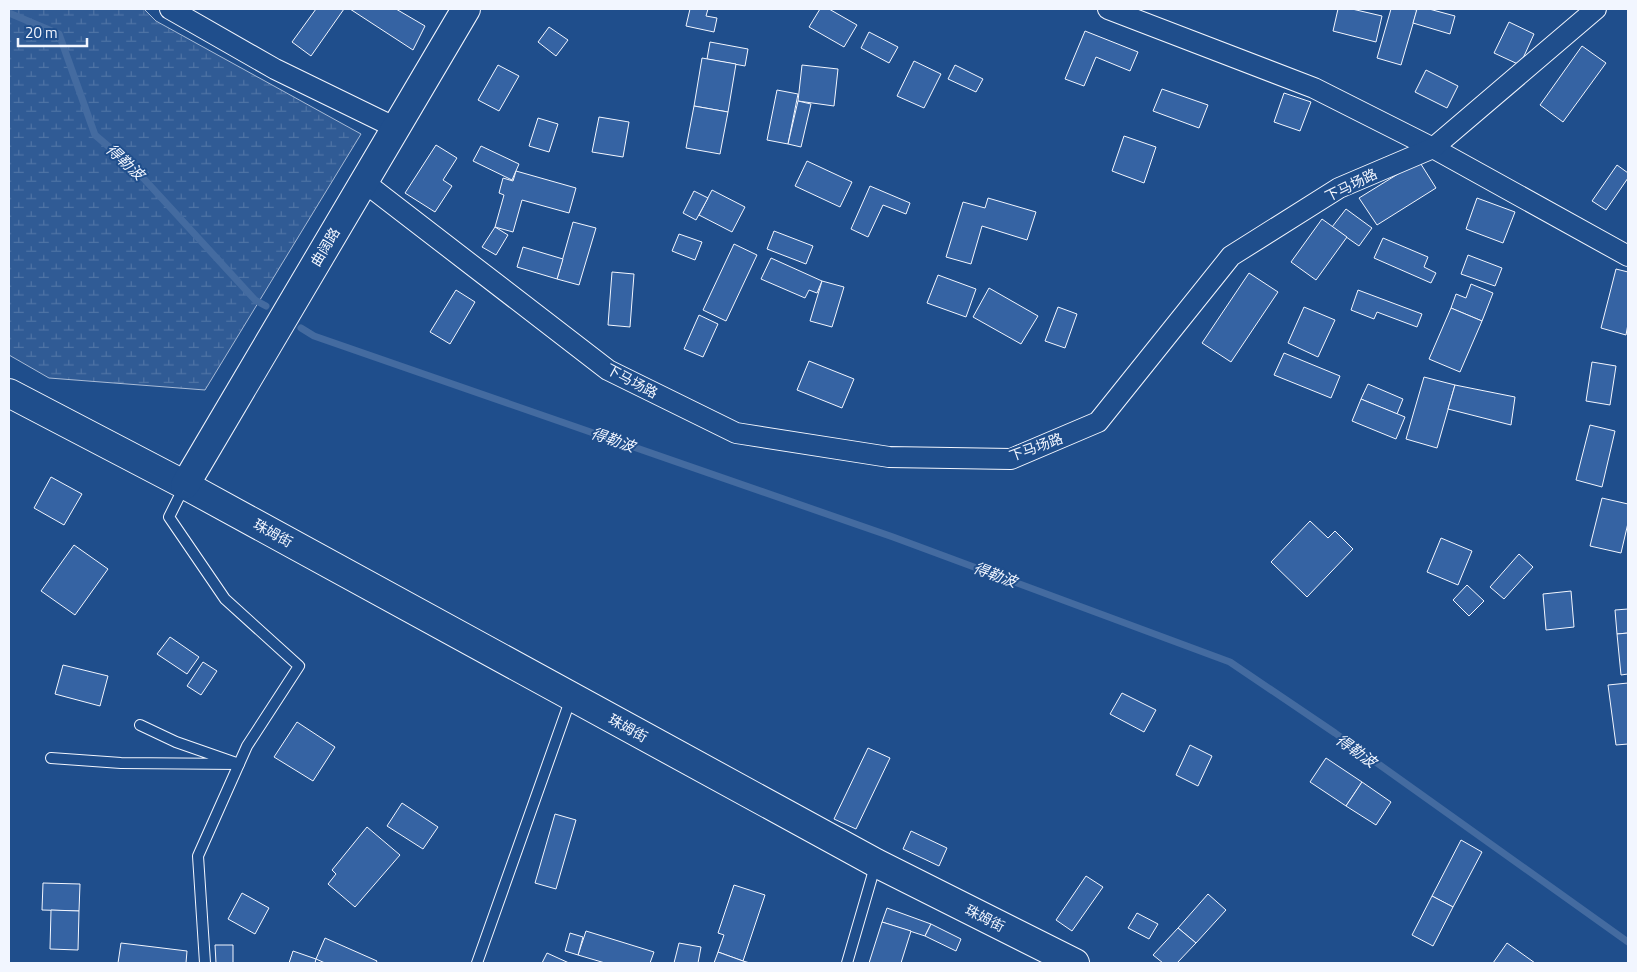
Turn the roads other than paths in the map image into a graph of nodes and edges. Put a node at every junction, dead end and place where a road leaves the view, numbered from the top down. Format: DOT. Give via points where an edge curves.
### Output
graph roads {
  1 [pos="170,9"];
  2 [pos="466,9"];
  3 [pos="1108,9"];
  4 [pos="1596,9"];
  5 [pos="396,128"];
  6 [pos="1433,148"];
  7 [pos="364,182"];
  8 [pos="1628,256"];
  9 [pos="9,393"];
  10 [pos="185,485"];
  11 [pos="571,697"];
  12 [pos="140,726"];
  13 [pos="51,758"];
  14 [pos="239,764"];
  15 [pos="876,863"];
  16 [pos="205,963"];
  17 [pos="477,963"];
  18 [pos="847,963"];
  19 [pos="1075,963"];
  1 -- 5 [label="street" via="275,69"];
  2 -- 5 [label="main road, 曲阔路"];
  3 -- 6 [label="street" via="1314,88"];
  4 -- 6 [label="street, 下马场路"];
  5 -- 7 [label="main road, 曲阔路"];
  6 -- 7 [label="street, 下马场路" via="1339,188 1231,256 1098,422 1011,459 889,457 736,433 608,370"];
  6 -- 8 [label="street"];
  7 -- 10 [label="main road, 曲阔路"];
  9 -- 10 [label="main road, 珠姆街"];
  10 -- 11 [label="main road, 珠姆街"];
  10 -- 14 [label="lane" via="169,517 225,599 299,666 247,746"];
  11 -- 15 [label="main road, 珠姆街"];
  11 -- 17 [label="lane"];
  12 -- 14 [label="lane"];
  13 -- 14 [label="lane" via="121,763"];
  14 -- 16 [label="lane" via="198,856"];
  15 -- 18 [label="lane"];
  15 -- 19 [label="main road, 珠姆街"];
}
